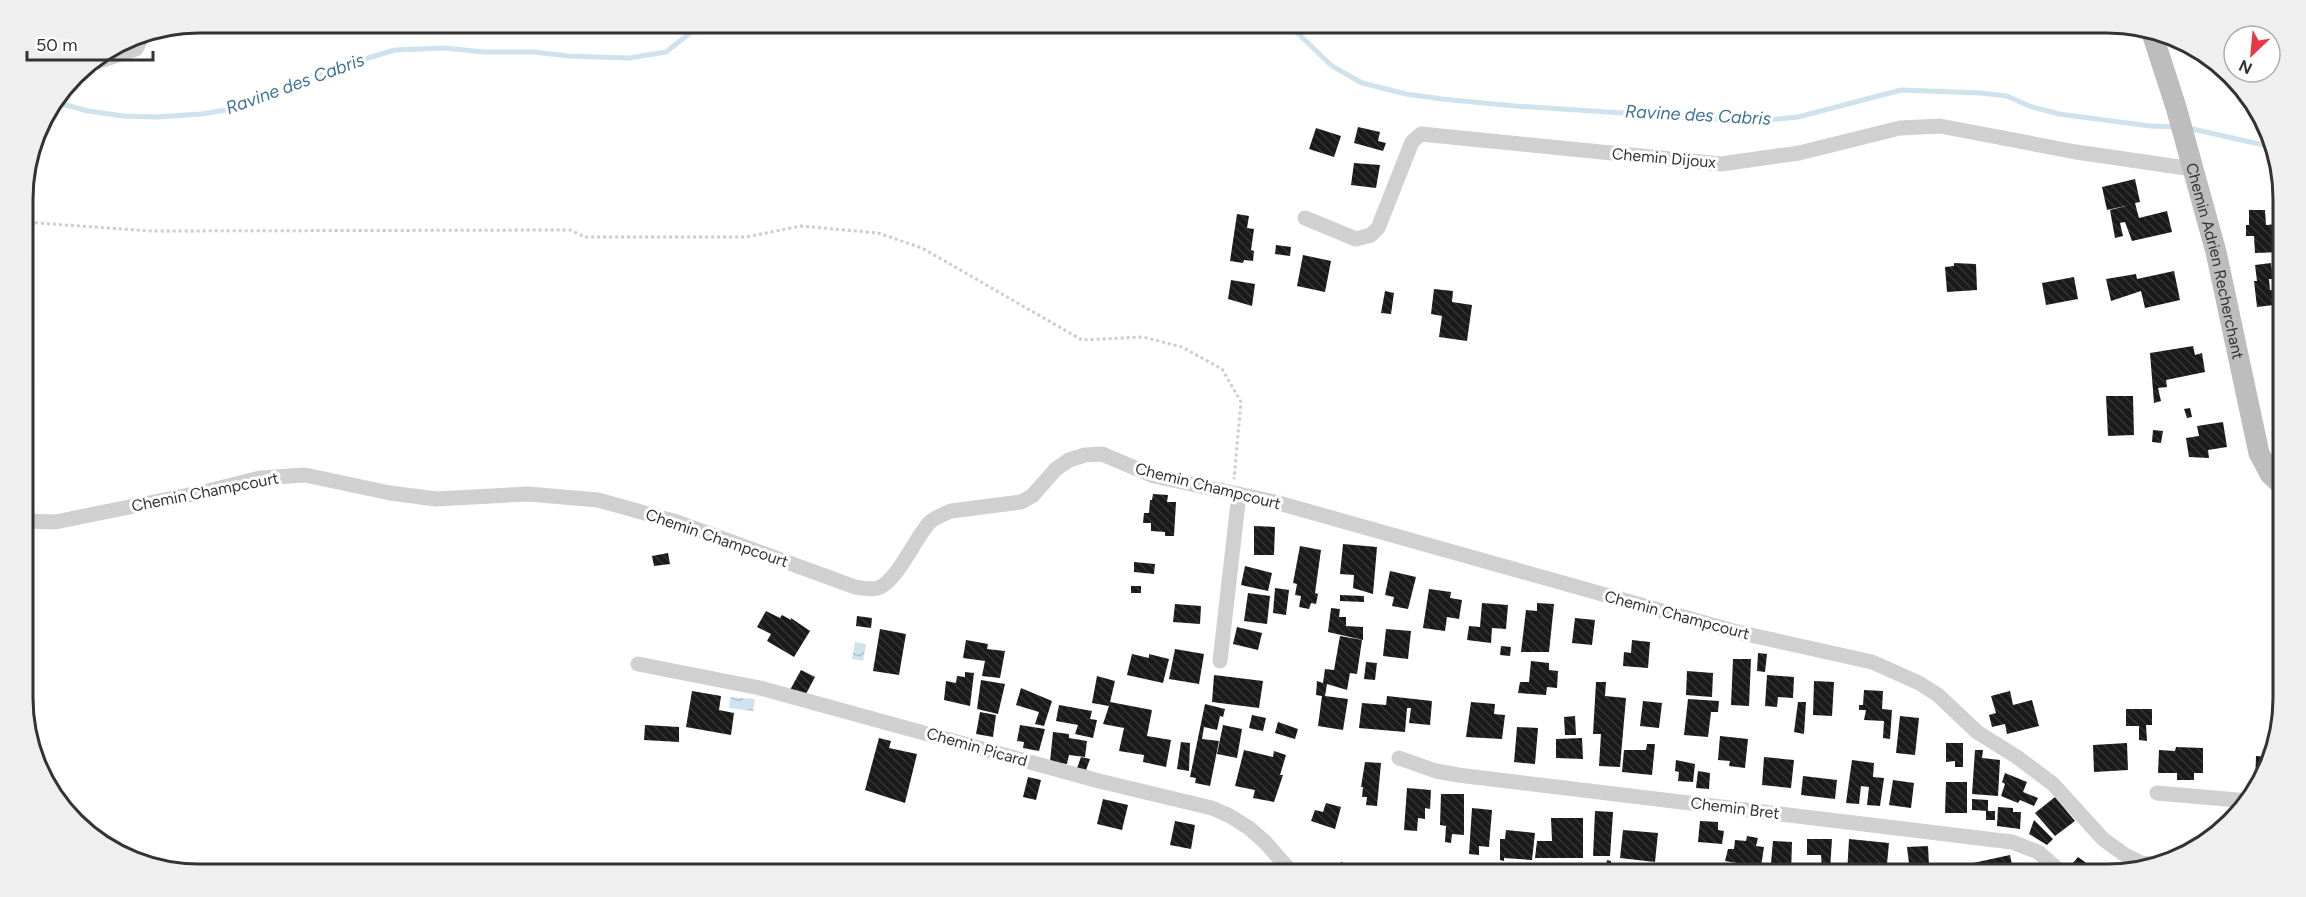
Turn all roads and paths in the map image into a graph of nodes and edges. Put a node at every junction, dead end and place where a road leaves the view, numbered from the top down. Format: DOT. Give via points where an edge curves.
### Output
graph roads {
  1 [pos="2154,40"];
  2 [pos="138,45"];
  3 [pos="114,57"];
  4 [pos="2191,162"];
  5 [pos="1305,218"];
  6 [pos="33,223"];
  7 [pos="2273,477"];
  8 [pos="1236,493"];
  9 [pos="33,521"];
  10 [pos="1220,661"];
  11 [pos="638,664"];
  12 [pos="1399,758"];
  13 [pos="2157,793"];
  14 [pos="2237,800"];
  15 [pos="2139,861"];
  16 [pos="1284,864"];
  17 [pos="2052,864"];
  1 -- 4 [label="main road, Chemin Adrien Recherchant"];
  2 -- 3 [label="street" via="136,50"];
  4 -- 5 [label="street, Chemin Dijoux" via="2076,152 1940,126 1900,128 1798,153 1721,164 1421,134 1412,142 1378,228 1371,235 1356,239"];
  4 -- 7 [label="main road, Chemin Adrien Recherchant" via="2216,252 2259,453"];
  6 -- 8 [label="path" via="151,231 570,230 585,237 746,237 801,226 878,232 922,248 1082,340 1143,337 1182,346 1222,369 1241,402"];
  8 -- 9 [label="street, Chemin Champcourt" via="1154,476 1102,454 1085,455 1056,469 1032,496 1021,502 951,511 930,522 879,588 855,587 677,522 598,500 528,494 436,499 304,476 260,478 55,522"];
  8 -- 10 [label="street"];
  8 -- 15 [label="street, Chemin Champcourt" via="1737,632 1872,662 1938,695 1977,732 2053,784 2103,839"];
  11 -- 16 [label="street, Chemin Picard" via="760,688 1212,808 1249,828"];
  12 -- 17 [label="street, Chemin Bret" via="1458,775 2012,842 2038,852"];
  13 -- 14 [label="street"];
}
